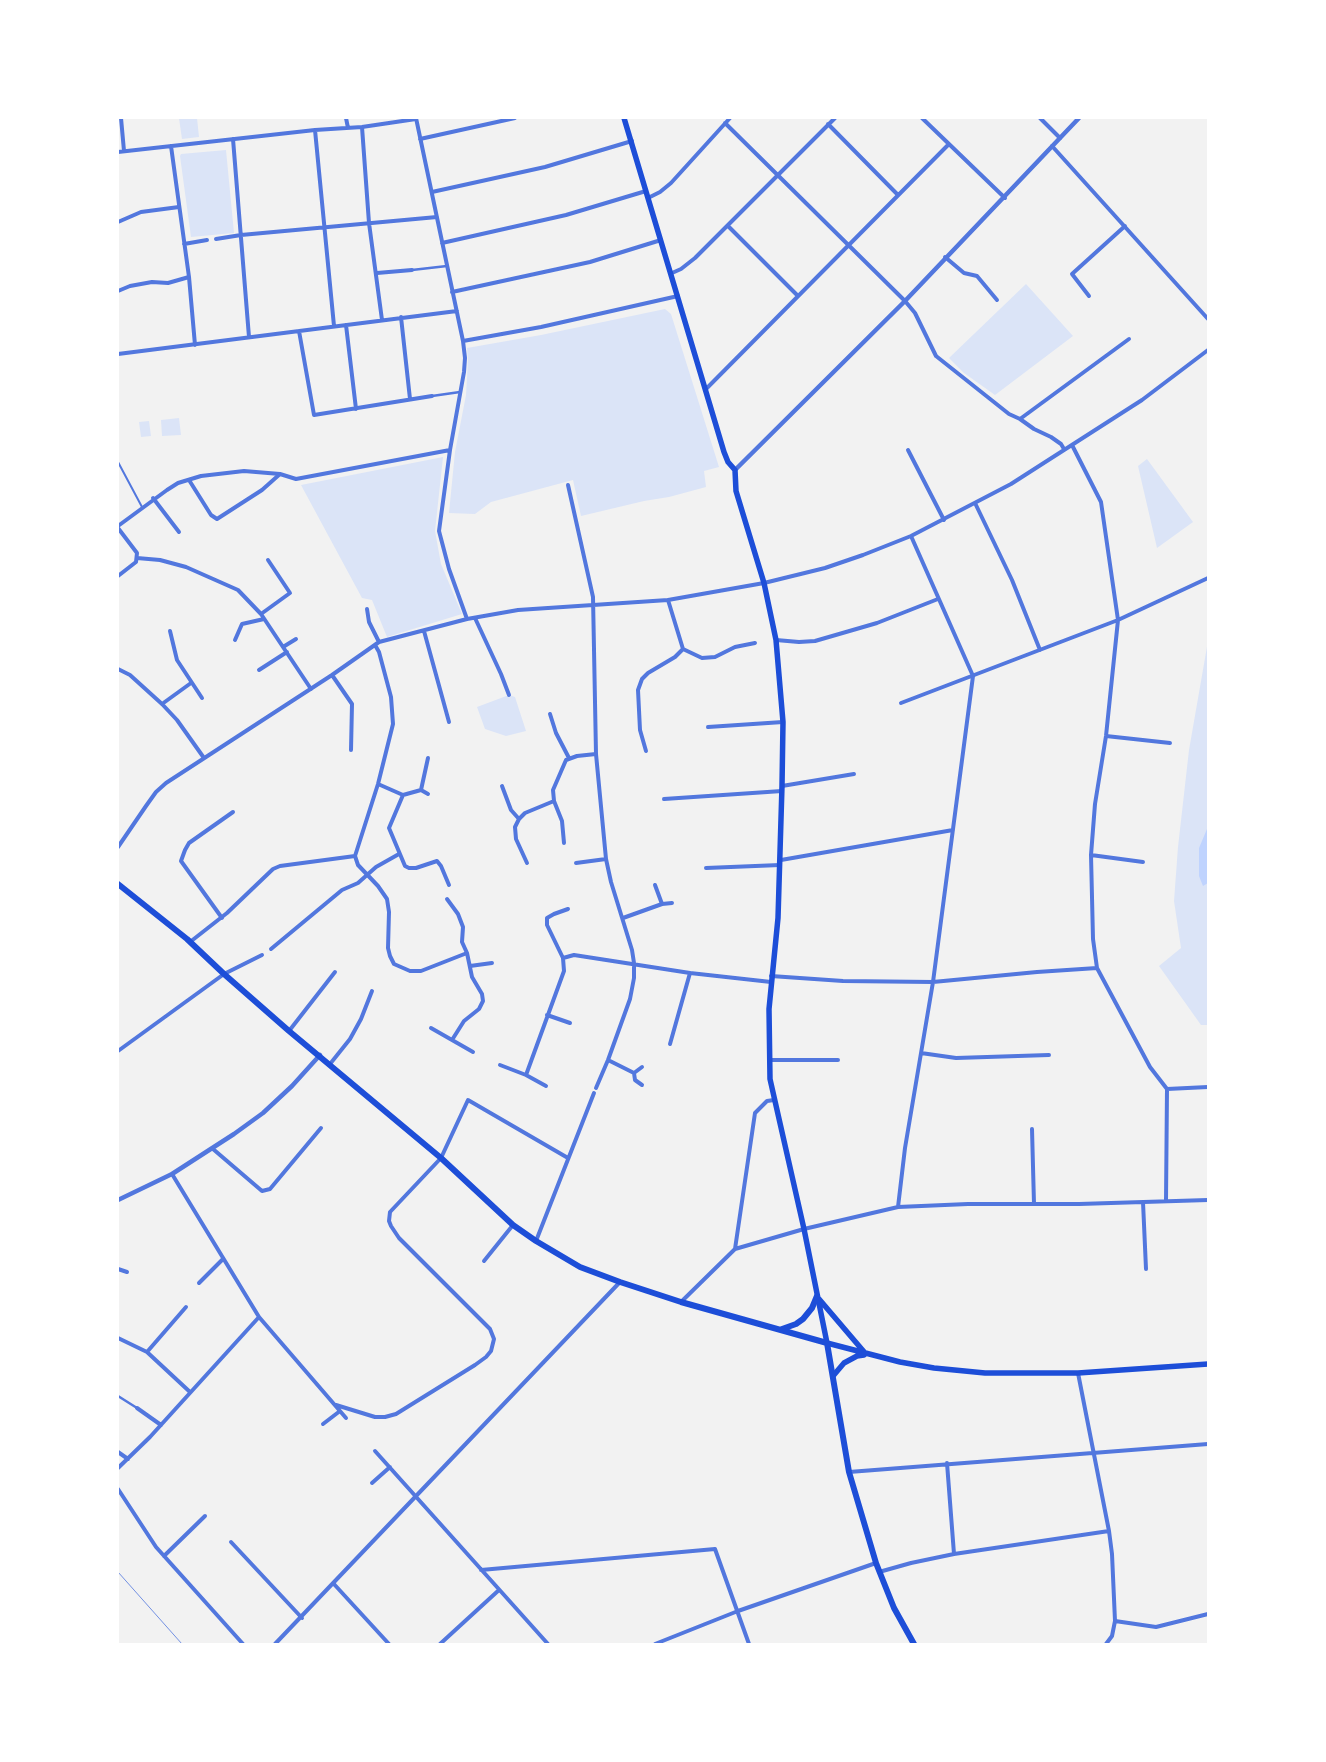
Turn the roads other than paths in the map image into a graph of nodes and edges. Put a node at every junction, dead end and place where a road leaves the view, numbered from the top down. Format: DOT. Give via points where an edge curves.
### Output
graph roads {
  1 [pos="121,118"];
  2 [pos="346,118"];
  3 [pos="416,118"];
  4 [pos="515,118"];
  5 [pos="624,118"];
  6 [pos="730,118"];
  7 [pos="835,118"];
  8 [pos="922,118"];
  9 [pos="1040,118"];
  10 [pos="1079,118"];
  11 [pos="495,120"];
  12 [pos="725,123"];
  13 [pos="828,124"];
  14 [pos="362,127"];
  15 [pos="348,128"];
  16 [pos="315,130"];
  17 [pos="420,138"];
  18 [pos="1060,138"];
  19 [pos="233,139"];
  20 [pos="632,141"];
  21 [pos="949,144"];
  22 [pos="171,146"];
  23 [pos="1052,146"];
  24 [pos="118,152"];
  25 [pos="124,152"];
  26 [pos="777,174"];
  27 [pos="646,191"];
  28 [pos="432,192"];
  29 [pos="898,195"];
  30 [pos="648,198"];
  31 [pos="1005,198"];
  32 [pos="179,207"];
  33 [pos="437,217"];
  34 [pos="118,222"];
  35 [pos="369,223"];
  36 [pos="728,226"];
  37 [pos="1125,226"];
  38 [pos="323,227"];
  39 [pos="241,235"];
  40 [pos="216,239"];
  41 [pos="208,240"];
  42 [pos="661,240"];
  43 [pos="442,243"];
  44 [pos="184,244"];
  45 [pos="849,245"];
  46 [pos="945,257"];
  47 [pos="447,266"];
  48 [pos="412,270"];
  49 [pos="377,273"];
  50 [pos="672,273"];
  51 [pos="189,277"];
  52 [pos="118,291"];
  53 [pos="452,292"];
  54 [pos="678,296"];
  55 [pos="798,296"];
  56 [pos="1089,296"];
  57 [pos="997,300"];
  58 [pos="905,301"];
  59 [pos="457,311"];
  60 [pos="401,317"];
  61 [pos="1208,319"];
  62 [pos="382,320"];
  63 [pos="346,325"];
  64 [pos="334,326"];
  65 [pos="299,331"];
  66 [pos="249,338"];
  67 [pos="1129,339"];
  68 [pos="463,342"];
  69 [pos="195,345"];
  70 [pos="1208,350"];
  71 [pos="118,354"];
  72 [pos="705,390"];
  73 [pos="461,392"];
  74 [pos="432,396"];
  75 [pos="410,399"];
  76 [pos="356,409"];
  77 [pos="1020,419"];
  78 [pos="1072,445"];
  79 [pos="1064,449"];
  80 [pos="450,450"];
  81 [pos="908,450"];
  82 [pos="118,462"];
  83 [pos="734,470"];
  84 [pos="280,474"];
  85 [pos="189,480"];
  86 [pos="568,486"];
  87 [pos="153,498"];
  88 [pos="975,503"];
  89 [pos="142,507"];
  90 [pos="944,520"];
  91 [pos="118,527"];
  92 [pos="179,532"];
  93 [pos="911,536"];
  94 [pos="137,558"];
  95 [pos="268,560"];
  96 [pos="118,576"];
  97 [pos="1208,578"];
  98 [pos="764,583"];
  99 [pos="938,599"];
  100 [pos="668,600"];
  101 [pos="594,604"];
  102 [pos="367,610"];
  103 [pos="261,614"];
  104 [pos="475,618"];
  105 [pos="264,619"];
  106 [pos="467,619"];
  107 [pos="1118,620"];
  108 [pos="170,631"];
  109 [pos="424,631"];
  110 [pos="296,639"];
  111 [pos="235,640"];
  112 [pos="776,640"];
  113 [pos="379,642"];
  114 [pos="755,643"];
  115 [pos="375,646"];
  116 [pos="284,647"];
  117 [pos="683,649"];
  118 [pos="1040,650"];
  119 [pos="287,652"];
  120 [pos="118,669"];
  121 [pos="260,670"];
  122 [pos="332,675"];
  123 [pos="973,676"];
  124 [pos="192,683"];
  125 [pos="311,689"];
  126 [pos="509,695"];
  127 [pos="202,698"];
  128 [pos="901,703"];
  129 [pos="162,704"];
  130 [pos="550,714"];
  131 [pos="449,722"];
  132 [pos="783,722"];
  133 [pos="708,727"];
  134 [pos="1106,736"];
  135 [pos="1170,743"];
  136 [pos="351,750"];
  137 [pos="646,751"];
  138 [pos="596,754"];
  139 [pos="204,758"];
  140 [pos="428,758"];
  141 [pos="569,758"];
  142 [pos="854,774"];
  143 [pos="378,784"];
  144 [pos="502,786"];
  145 [pos="782,789"];
  146 [pos="421,790"];
  147 [pos="428,794"];
  148 [pos="402,795"];
  149 [pos="664,799"];
  150 [pos="554,801"];
  151 [pos="233,812"];
  152 [pos="519,819"];
  153 [pos="953,830"];
  154 [pos="564,844"];
  155 [pos="118,847"];
  156 [pos="399,854"];
  157 [pos="1091,855"];
  158 [pos="355,856"];
  159 [pos="606,859"];
  160 [pos="780,862"];
  161 [pos="1142,862"];
  162 [pos="527,863"];
  163 [pos="576,863"];
  164 [pos="706,868"];
  165 [pos="367,875"];
  166 [pos="118,884"];
  167 [pos="449,885"];
  168 [pos="655,885"];
  169 [pos="447,899"];
  170 [pos="672,902"];
  171 [pos="662,904"];
  172 [pos="568,909"];
  173 [pos="222,918"];
  174 [pos="623,918"];
  175 [pos="190,942"];
  176 [pos="271,949"];
  177 [pos="467,953"];
  178 [pos="262,955"];
  179 [pos="563,958"];
  180 [pos="492,963"];
  181 [pos="634,963"];
  182 [pos="470,966"];
  183 [pos="1097,968"];
  184 [pos="335,972"];
  185 [pos="690,972"];
  186 [pos="224,974"];
  187 [pos="771,979"];
  188 [pos="933,982"];
  189 [pos="372,991"];
  190 [pos="547,1015"];
  191 [pos="570,1023"];
  192 [pos="431,1028"];
  193 [pos="289,1031"];
  194 [pos="452,1040"];
  195 [pos="670,1044"];
  196 [pos="118,1051"];
  197 [pos="473,1052"];
  198 [pos="921,1054"];
  199 [pos="320,1055"];
  200 [pos="1049,1055"];
  201 [pos="608,1060"];
  202 [pos="769,1060"];
  203 [pos="838,1060"];
  204 [pos="330,1064"];
  205 [pos="500,1065"];
  206 [pos="642,1068"];
  207 [pos="634,1073"];
  208 [pos="526,1075"];
  209 [pos="642,1085"];
  210 [pos="546,1086"];
  211 [pos="1208,1086"];
  212 [pos="596,1088"];
  213 [pos="1167,1089"];
  214 [pos="594,1093"];
  215 [pos="774,1100"];
  216 [pos="321,1128"];
  217 [pos="1032,1129"];
  218 [pos="213,1149"];
  219 [pos="441,1158"];
  220 [pos="568,1158"];
  221 [pos="172,1174"];
  222 [pos="118,1200"];
  223 [pos="1208,1200"];
  224 [pos="1166,1201"];
  225 [pos="1142,1202"];
  226 [pos="1034,1204"];
  227 [pos="898,1207"];
  228 [pos="514,1225"];
  229 [pos="804,1229"];
  230 [pos="536,1241"];
  231 [pos="735,1249"];
  232 [pos="223,1259"];
  233 [pos="484,1260"];
  234 [pos="1146,1268"];
  235 [pos="118,1269"];
  236 [pos="127,1272"];
  237 [pos="620,1282"];
  238 [pos="199,1284"];
  239 [pos="817,1296"];
  240 [pos="681,1302"];
  241 [pos="186,1307"];
  242 [pos="259,1317"];
  243 [pos="778,1330"];
  244 [pos="118,1339"];
  245 [pos="827,1344"];
  246 [pos="147,1352"];
  247 [pos="866,1354"];
  248 [pos="1208,1364"];
  249 [pos="1078,1373"];
  250 [pos="833,1376"];
  251 [pos="190,1392"];
  252 [pos="118,1396"];
  253 [pos="336,1405"];
  254 [pos="137,1408"];
  255 [pos="340,1411"];
  256 [pos="346,1418"];
  257 [pos="323,1424"];
  258 [pos="161,1425"];
  259 [pos="1208,1444"];
  260 [pos="375,1451"];
  261 [pos="118,1452"];
  262 [pos="1093,1453"];
  263 [pos="128,1459"];
  264 [pos="947,1463"];
  265 [pos="390,1467"];
  266 [pos="118,1468"];
  267 [pos="849,1472"];
  268 [pos="372,1483"];
  269 [pos="118,1489"];
  270 [pos="416,1496"];
  271 [pos="205,1516"];
  272 [pos="1109,1531"];
  273 [pos="231,1542"];
  274 [pos="954,1554"];
  275 [pos="164,1556"];
  276 [pos="876,1562"];
  277 [pos="481,1570"];
  278 [pos="879,1572"];
  279 [pos="333,1583"];
  280 [pos="499,1590"];
  281 [pos="738,1612"];
  282 [pos="1208,1614"];
  283 [pos="302,1618"];
  284 [pos="1115,1621"];
  285 [pos="243,1644"];
  286 [pos="275,1644"];
  287 [pos="389,1644"];
  288 [pos="440,1644"];
  289 [pos="548,1644"];
  290 [pos="655,1644"];
  291 [pos="749,1644"];
  292 [pos="914,1644"];
  293 [pos="1106,1644"];
  1 -- 25 [label="street"];
  2 -- 15 [label="street"];
  3 -- 14 [label="street"];
  3 -- 17 [label="street"];
  4 -- 11 [label="street"];
  5 -- 20 [label="main road"];
  6 -- 12 [label="street"];
  7 -- 13 [label="street"];
  8 -- 21 [label="street"];
  9 -- 18 [label="street"];
  10 -- 18 [label="street"];
  11 -- 17 [label="street"];
  12 -- 26 [label="street"];
  12 -- 30 [label="street" via="671,183"];
  13 -- 26 [label="street"];
  13 -- 29 [label="street"];
  14 -- 15 [label="street"];
  14 -- 35 [label="street"];
  15 -- 16 [label="street"];
  16 -- 19 [label="street"];
  16 -- 38 [label="street"];
  17 -- 28 [label="street"];
  18 -- 23 [label="street"];
  19 -- 22 [label="street"];
  19 -- 39 [label="street"];
  20 -- 27 [label="main road"];
  20 -- 28 [label="street" via="545,168"];
  21 -- 29 [label="street"];
  21 -- 31 [label="street"];
  22 -- 25 [label="street"];
  22 -- 32 [label="street"];
  23 -- 31 [label="street"];
  23 -- 37 [label="street"];
  24 -- 25 [label="street"];
  26 -- 36 [label="street"];
  26 -- 45 [label="street"];
  27 -- 30 [label="main road"];
  27 -- 43 [label="street" via="566,215"];
  28 -- 33 [label="street"];
  29 -- 45 [label="street"];
  30 -- 42 [label="main road"];
  31 -- 46 [label="street"];
  32 -- 34 [label="street" via="141,212"];
  32 -- 44 [label="street"];
  33 -- 35 [label="street"];
  33 -- 43 [label="street"];
  35 -- 38 [label="street"];
  35 -- 49 [label="street"];
  36 -- 50 [label="street" via="681,270"];
  36 -- 55 [label="street"];
  37 -- 56 [label="street" via="1072,274"];
  37 -- 61 [label="street"];
  38 -- 39 [label="street"];
  38 -- 64 [label="street"];
  39 -- 40 [label="street"];
  39 -- 66 [label="street"];
  41 -- 44 [label="street"];
  42 -- 50 [label="main road"];
  42 -- 53 [label="street" via="590,262"];
  43 -- 47 [label="street"];
  44 -- 51 [label="street"];
  45 -- 55 [label="street"];
  45 -- 58 [label="street"];
  46 -- 57 [label="street" via="964,274 978,276"];
  46 -- 58 [label="street"];
  47 -- 48 [label="street"];
  47 -- 53 [label="street"];
  48 -- 49 [label="street"];
  49 -- 62 [label="street"];
  50 -- 54 [label="main road"];
  51 -- 52 [label="street" via="168,283 130,286"];
  51 -- 69 [label="street"];
  53 -- 59 [label="street"];
  54 -- 68 [label="street"];
  54 -- 72 [label="main road"];
  55 -- 72 [label="street"];
  58 -- 77 [label="street" via="915,313 936,356 1009,414"];
  58 -- 83 [label="street"];
  59 -- 60 [label="street"];
  59 -- 68 [label="street"];
  60 -- 62 [label="street"];
  60 -- 75 [label="street"];
  62 -- 63 [label="street"];
  63 -- 64 [label="street"];
  63 -- 76 [label="street"];
  64 -- 65 [label="street"];
  65 -- 66 [label="street"];
  65 -- 76 [label="street" via="314,415"];
  66 -- 69 [label="street"];
  67 -- 77 [label="street"];
  68 -- 73 [label="street" via="465,358"];
  69 -- 71 [label="street"];
  70 -- 78 [label="street" via="1149,395"];
  72 -- 83 [label="main road" via="724,452"];
  73 -- 74 [label="street"];
  73 -- 80 [label="street"];
  74 -- 75 [label="street"];
  75 -- 76 [label="street"];
  77 -- 79 [label="street" via="1051,437"];
  78 -- 79 [label="street"];
  78 -- 107 [label="street" via="1101,502"];
  79 -- 88 [label="street"];
  80 -- 84 [label="street" via="296,479"];
  80 -- 106 [label="street" via="439,531 448,569"];
  81 -- 90 [label="street"];
  82 -- 89 [label="lane"];
  83 -- 98 [label="main road" via="736,491"];
  84 -- 85 [label="street" via="244,471"];
  84 -- 85 [label="street" via="262,490 217,519 211,515"];
  85 -- 87 [label="street"];
  86 -- 101 [label="street"];
  87 -- 89 [label="street"];
  87 -- 92 [label="street"];
  88 -- 90 [label="street"];
  88 -- 118 [label="street" via="1012,580"];
  89 -- 91 [label="street"];
  90 -- 93 [label="street"];
  91 -- 94 [label="street" via="137,553"];
  93 -- 98 [label="street" via="825,568"];
  93 -- 99 [label="street"];
  94 -- 96 [label="street"];
  94 -- 103 [label="street" via="186,567 238,590"];
  95 -- 103 [label="street" via="290,593"];
  97 -- 107 [label="street"];
  98 -- 100 [label="street"];
  98 -- 112 [label="main road"];
  99 -- 112 [label="street" via="815,641"];
  99 -- 123 [label="street"];
  100 -- 101 [label="street"];
  100 -- 117 [label="street"];
  101 -- 104 [label="street" via="518,610"];
  101 -- 138 [label="street"];
  102 -- 113 [label="street"];
  103 -- 105 [label="street"];
  104 -- 106 [label="street"];
  104 -- 126 [label="street"];
  105 -- 111 [label="street" via="242,624"];
  105 -- 116 [label="street"];
  106 -- 109 [label="street"];
  107 -- 118 [label="street"];
  107 -- 134 [label="street"];
  108 -- 124 [label="street" via="177,660"];
  109 -- 113 [label="street"];
  109 -- 131 [label="street"];
  110 -- 116 [label="street"];
  112 -- 132 [label="main road"];
  113 -- 115 [label="street"];
  114 -- 117 [label="street" via="702,658"];
  115 -- 122 [label="street"];
  115 -- 143 [label="street" via="392,698 393,724"];
  116 -- 119 [label="street"];
  117 -- 137 [label="street" via="648,673 638,690 640,730"];
  118 -- 123 [label="street"];
  119 -- 121 [label="street"];
  119 -- 125 [label="street"];
  120 -- 129 [label="street" via="130,675"];
  122 -- 125 [label="street"];
  122 -- 136 [label="street" via="352,704"];
  123 -- 128 [label="street"];
  123 -- 153 [label="street"];
  124 -- 127 [label="street"];
  124 -- 129 [label="street"];
  125 -- 139 [label="street"];
  129 -- 139 [label="street"];
  130 -- 141 [label="street"];
  132 -- 133 [label="street"];
  132 -- 145 [label="main road"];
  134 -- 135 [label="street"];
  134 -- 157 [label="street"];
  138 -- 141 [label="street"];
  138 -- 159 [label="street"];
  139 -- 155 [label="street" via="156,792"];
  140 -- 146 [label="street"];
  141 -- 150 [label="street" via="553,790"];
  142 -- 145 [label="street"];
  143 -- 148 [label="street"];
  143 -- 158 [label="street"];
  144 -- 152 [label="street" via="511,810"];
  145 -- 149 [label="street"];
  145 -- 160 [label="main road"];
  146 -- 147 [label="street"];
  146 -- 148 [label="street"];
  148 -- 156 [label="street" via="389,828"];
  150 -- 152 [label="street" via="525,813"];
  150 -- 154 [label="street" via="562,821"];
  151 -- 173 [label="street" via="189,843 181,862"];
  152 -- 162 [label="street" via="516,839"];
  153 -- 160 [label="street"];
  153 -- 188 [label="street"];
  156 -- 165 [label="street"];
  156 -- 167 [label="street" via="409,868 437,861"];
  157 -- 161 [label="street"];
  157 -- 183 [label="street"];
  158 -- 165 [label="street" via="358,866"];
  158 -- 173 [label="street" via="272,869"];
  159 -- 163 [label="street"];
  159 -- 174 [label="street"];
  160 -- 164 [label="street"];
  160 -- 187 [label="main road"];
  165 -- 176 [label="street" via="342,890"];
  165 -- 177 [label="street" via="389,904 388,948 394,964 410,971 421,971"];
  166 -- 175 [label="highway"];
  168 -- 171 [label="street"];
  169 -- 177 [label="street" via="464,927 462,942"];
  170 -- 171 [label="street"];
  171 -- 174 [label="street"];
  172 -- 179 [label="street" via="547,918 547,925"];
  173 -- 175 [label="street"];
  174 -- 181 [label="street"];
  175 -- 186 [label="highway"];
  177 -- 182 [label="street"];
  178 -- 186 [label="street"];
  179 -- 181 [label="street" via="574,955"];
  179 -- 190 [label="street" via="564,971"];
  180 -- 182 [label="street"];
  181 -- 185 [label="street"];
  181 -- 201 [label="street" via="630,999"];
  182 -- 194 [label="street" via="483,1001"];
  183 -- 188 [label="street"];
  183 -- 213 [label="street" via="1150,1068"];
  184 -- 193 [label="street"];
  185 -- 187 [label="street"];
  185 -- 195 [label="street"];
  186 -- 193 [label="highway"];
  186 -- 196 [label="street"];
  187 -- 188 [label="street"];
  187 -- 202 [label="main road"];
  188 -- 198 [label="street"];
  189 -- 204 [label="street" via="350,1039"];
  190 -- 191 [label="street"];
  190 -- 208 [label="street"];
  192 -- 194 [label="street"];
  193 -- 199 [label="highway"];
  194 -- 197 [label="street"];
  198 -- 200 [label="street" via="956,1058"];
  198 -- 227 [label="street"];
  199 -- 204 [label="highway"];
  199 -- 218 [label="street" via="263,1113"];
  201 -- 207 [label="street"];
  201 -- 212 [label="street"];
  202 -- 203 [label="street"];
  202 -- 215 [label="main road"];
  204 -- 219 [label="highway"];
  205 -- 208 [label="street"];
  206 -- 207 [label="street"];
  207 -- 209 [label="street"];
  208 -- 210 [label="street"];
  211 -- 213 [label="street"];
  213 -- 224 [label="street"];
  214 -- 220 [label="street"];
  215 -- 229 [label="main road"];
  215 -- 231 [label="street" via="767,1100 755,1113"];
  216 -- 218 [label="street" via="270,1189 262,1192"];
  217 -- 226 [label="street"];
  218 -- 221 [label="street"];
  219 -- 220 [label="street" via="468,1100"];
  219 -- 228 [label="highway"];
  219 -- 253 [label="street" via="390,1212 389,1221 394,1232 490,1329 494,1339 491,1351 475,1365 396,1414 375,1417"];
  220 -- 230 [label="street"];
  221 -- 222 [label="street"];
  221 -- 232 [label="street"];
  223 -- 224 [label="street"];
  224 -- 225 [label="street"];
  225 -- 226 [label="street"];
  225 -- 234 [label="street"];
  226 -- 227 [label="street"];
  227 -- 229 [label="street"];
  228 -- 230 [label="highway"];
  228 -- 233 [label="street"];
  229 -- 231 [label="street"];
  229 -- 239 [label="main road"];
  230 -- 237 [label="highway" via="580,1267"];
  231 -- 240 [label="street"];
  232 -- 238 [label="street"];
  232 -- 242 [label="street"];
  235 -- 236 [label="street"];
  237 -- 240 [label="highway"];
  237 -- 270 [label="street"];
  239 -- 243 [label="highway" via="803,1319"];
  239 -- 245 [label="main road"];
  239 -- 247 [label="main road"];
  240 -- 243 [label="highway"];
  241 -- 246 [label="street"];
  242 -- 251 [label="street"];
  242 -- 253 [label="street"];
  243 -- 245 [label="highway"];
  244 -- 246 [label="street"];
  245 -- 247 [label="main road"];
  245 -- 250 [label="highway"];
  246 -- 251 [label="street"];
  247 -- 249 [label="main road" via="934,1368 985,1373"];
  247 -- 250 [label="main road" via="844,1363"];
  248 -- 249 [label="main road"];
  249 -- 262 [label="street"];
  250 -- 267 [label="highway"];
  251 -- 258 [label="street"];
  252 -- 254 [label="street"];
  253 -- 255 [label="street"];
  254 -- 258 [label="street"];
  255 -- 256 [label="street"];
  255 -- 257 [label="street"];
  258 -- 263 [label="street"];
  259 -- 262 [label="street"];
  260 -- 265 [label="street"];
  261 -- 263 [label="street"];
  262 -- 264 [label="street"];
  262 -- 272 [label="street"];
  263 -- 266 [label="street"];
  264 -- 267 [label="street"];
  264 -- 274 [label="street"];
  265 -- 268 [label="street"];
  265 -- 270 [label="street"];
  267 -- 276 [label="highway"];
  269 -- 275 [label="street"];
  270 -- 277 [label="street"];
  270 -- 279 [label="street"];
  271 -- 275 [label="street"];
  272 -- 274 [label="street"];
  272 -- 284 [label="street"];
  273 -- 283 [label="street"];
  274 -- 278 [label="street"];
  275 -- 285 [label="street"];
  276 -- 278 [label="highway"];
  276 -- 281 [label="street"];
  277 -- 280 [label="street"];
  277 -- 281 [label="street" via="715,1549"];
  278 -- 292 [label="highway"];
  279 -- 283 [label="street"];
  279 -- 287 [label="street"];
  280 -- 288 [label="street"];
  280 -- 289 [label="street"];
  281 -- 290 [label="street"];
  281 -- 291 [label="street"];
  282 -- 284 [label="street" via="1150,1628"];
  283 -- 286 [label="street"];
  284 -- 293 [label="street" via="1112,1636"];
}
